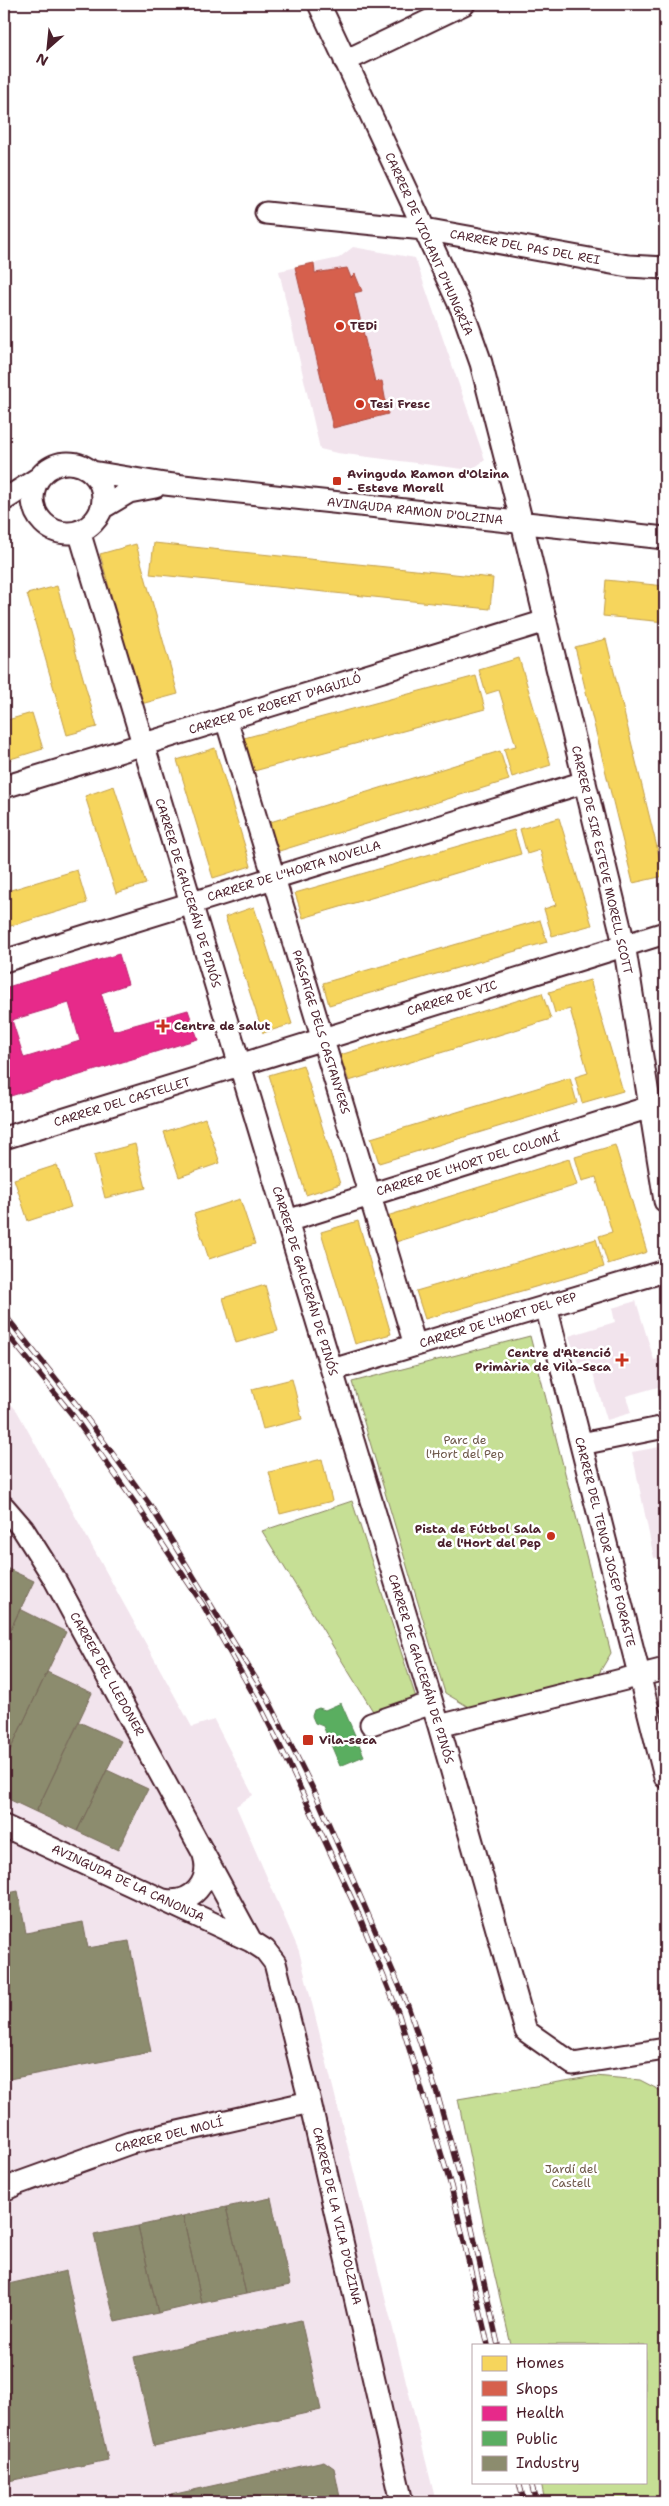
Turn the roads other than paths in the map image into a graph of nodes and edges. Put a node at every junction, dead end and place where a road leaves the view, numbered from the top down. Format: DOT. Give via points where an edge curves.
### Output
graph roads {
  1 [pos="319,4"];
  2 [pos="464,4"];
  3 [pos="345,61"];
  4 [pos="266,213"];
  5 [pos="424,229"];
  6 [pos="665,268"];
  7 [pos="92,472"];
  8 [pos="37,479"];
  9 [pos="165,484"];
  10 [pos="4,500"];
  11 [pos="102,508"];
  12 [pos="4,509"];
  13 [pos="37,516"];
  14 [pos="522,523"];
  15 [pos="79,532"];
  16 [pos="665,538"];
  17 [pos="546,621"];
  18 [pos="226,719"];
  19 [pos="143,744"];
  20 [pos="585,782"];
  21 [pos="4,787"];
  22 [pos="274,878"];
  23 [pos="191,903"];
  24 [pos="665,933"];
  25 [pos="624,944"];
  26 [pos="4,961"];
  27 [pos="323,1039"];
  28 [pos="240,1065"];
  29 [pos="650,1107"];
  30 [pos="4,1138"];
  31 [pos="370,1195"];
  32 [pos="665,1201"];
  33 [pos="287,1221"];
  34 [pos="665,1271"];
  35 [pos="546,1306"];
  36 [pos="415,1345"];
  37 [pos="332,1370"];
  38 [pos="665,1427"];
  39 [pos="581,1444"];
  40 [pos="4,1507"];
  41 [pos="665,1669"];
  42 [pos="639,1674"];
  43 [pos="432,1703"];
  44 [pos="371,1724"];
  45 [pos="439,1726"];
  46 [pos="665,1777"];
  47 [pos="4,1826"];
  48 [pos="201,1848"];
  49 [pos="161,1899"];
  50 [pos="251,1941"];
  51 [pos="665,2049"];
  52 [pos="310,2102"];
  53 [pos="4,2190"];
  54 [pos="402,2502"];
  1 -- 3 [label="street, CARRER DE VIOLANT D'HUNGRÍA"];
  2 -- 3 [label="street"];
  3 -- 5 [label="street, CARRER DE VIOLANT D'HUNGRÍA"];
  4 -- 5 [label="street, CARRER DEL PAS DEL REI"];
  5 -- 6 [label="street, CARRER DEL PAS DEL REI" via="628,266"];
  5 -- 14 [label="street, CARRER DE VIOLANT D'HUNGRÍA" via="463,312 481,363"];
  7 -- 8 [label="street" via="79,464 63,462 48,468"];
  7 -- 9 [label="street, AVINGUDA RAMON D'OLZINA"];
  7 -- 11 [label="street" via="102,489"];
  8 -- 10 [label="street"];
  8 -- 13 [label="street" via="32,498"];
  9 -- 11 [label="street, AVINGUDA RAMON D'OLZINA" via="129,492"];
  9 -- 14 [label="street, AVINGUDA RAMON D'OLZINA"];
  11 -- 15 [label="street" via="94,522"];
  12 -- 13 [label="street"];
  13 -- 15 [label="street" via="56,531 67,534"];
  14 -- 16 [label="street, AVINGUDA RAMON D'OLZINA"];
  14 -- 17 [label="street, CARRER DE SIR ESTEVE MORELL SCOTT"];
  15 -- 19 [label="street, CARRER DE GALCERÁN DE PINÓS"];
  17 -- 18 [label="street, CARRER DE ROBERT D'AGUILÓ"];
  17 -- 20 [label="street, CARRER DE SIR ESTEVE MORELL SCOTT"];
  18 -- 19 [label="street, CARRER DE ROBERT D'AGUILÓ"];
  18 -- 22 [label="street, PASSATGE DELS CASTANYERS"];
  19 -- 21 [label="street, CARRER DE ROBERT D'AGUILÓ"];
  19 -- 23 [label="street, CARRER DE GALCERÁN DE PINÓS"];
  20 -- 22 [label="street, CARRER DE L''HORTA NOVELLA"];
  20 -- 25 [label="street, CARRER DE SIR ESTEVE MORELL SCOTT"];
  22 -- 23 [label="street, CARRER DE L''HORTA NOVELLA"];
  22 -- 27 [label="street, PASSATGE DELS CASTANYERS"];
  23 -- 26 [label="street, CARRER DE L''HORTA NOVELLA"];
  23 -- 28 [label="street, CARRER DE GALCERÁN DE PINÓS"];
  24 -- 25 [label="street, CARRER DE VIC"];
  25 -- 27 [label="street, CARRER DE VIC"];
  25 -- 29 [label="street, CARRER DE SIR ESTEVE MORELL SCOTT"];
  27 -- 28 [label="street, CARRER DE VIC"];
  27 -- 31 [label="street, PASSATGE DELS CASTANYERS"];
  28 -- 30 [label="street, CARRER DEL CASTELLET"];
  28 -- 33 [label="street, CARRER DE GALCERÁN DE PINÓS"];
  29 -- 31 [label="street, CARRER DE L'HORT DEL COLOMÍ"];
  29 -- 32 [label="street, CARRER DE SIR ESTEVE MORELL SCOTT"];
  31 -- 33 [label="street, CARRER DE L'HORT DEL COLOMÍ"];
  31 -- 36 [label="street, PASSATGE DELS CASTANYERS"];
  33 -- 37 [label="street, CARRER DE GALCERÁN DE PINÓS"];
  34 -- 35 [label="street, CARRER DE L'HORT DEL PEP"];
  35 -- 36 [label="street, CARRER DE L'HORT DEL PEP"];
  35 -- 39 [label="street, CARRER DEL TENOR JOSEP FORASTE"];
  36 -- 37 [label="street, CARRER DE L'HORT DEL PEP"];
  37 -- 43 [label="street, CARRER DE GALCERÁN DE PINÓS"];
  38 -- 39 [label="street"];
  39 -- 42 [label="street, CARRER DEL TENOR JOSEP FORASTE"];
  40 -- 48 [label="street, CARRER DEL LLEDONER" via="54,1578"];
  41 -- 42 [label="street"];
  42 -- 45 [label="street"];
  42 -- 46 [label="street, CARRER DEL TENOR JOSEP FORASTE"];
  43 -- 44 [label="street"];
  43 -- 45 [label="street, CARRER DE GALCERÁN DE PINÓS"];
  45 -- 51 [label="street, CARRER DE GALCERÁN DE PINÓS" via="526,2031 573,2064"];
  47 -- 49 [label="street, AVINGUDA DE LA CANONJA"];
  48 -- 49 [label="street, CARRER DEL LLEDONER" via="207,1870 198,1890 181,1900"];
  48 -- 50 [label="street, CARRER DEL LLEDONER"];
  49 -- 50 [label="street, AVINGUDA DE LA CANONJA"];
  50 -- 52 [label="street, CARRER DE LA VILA D'OLZINA" via="265,1950 275,1963"];
  52 -- 53 [label="street, CARRER DEL MOLÍ" via="130,2143"];
  52 -- 54 [label="street, CARRER DE LA VILA D'OLZINA"];
}
